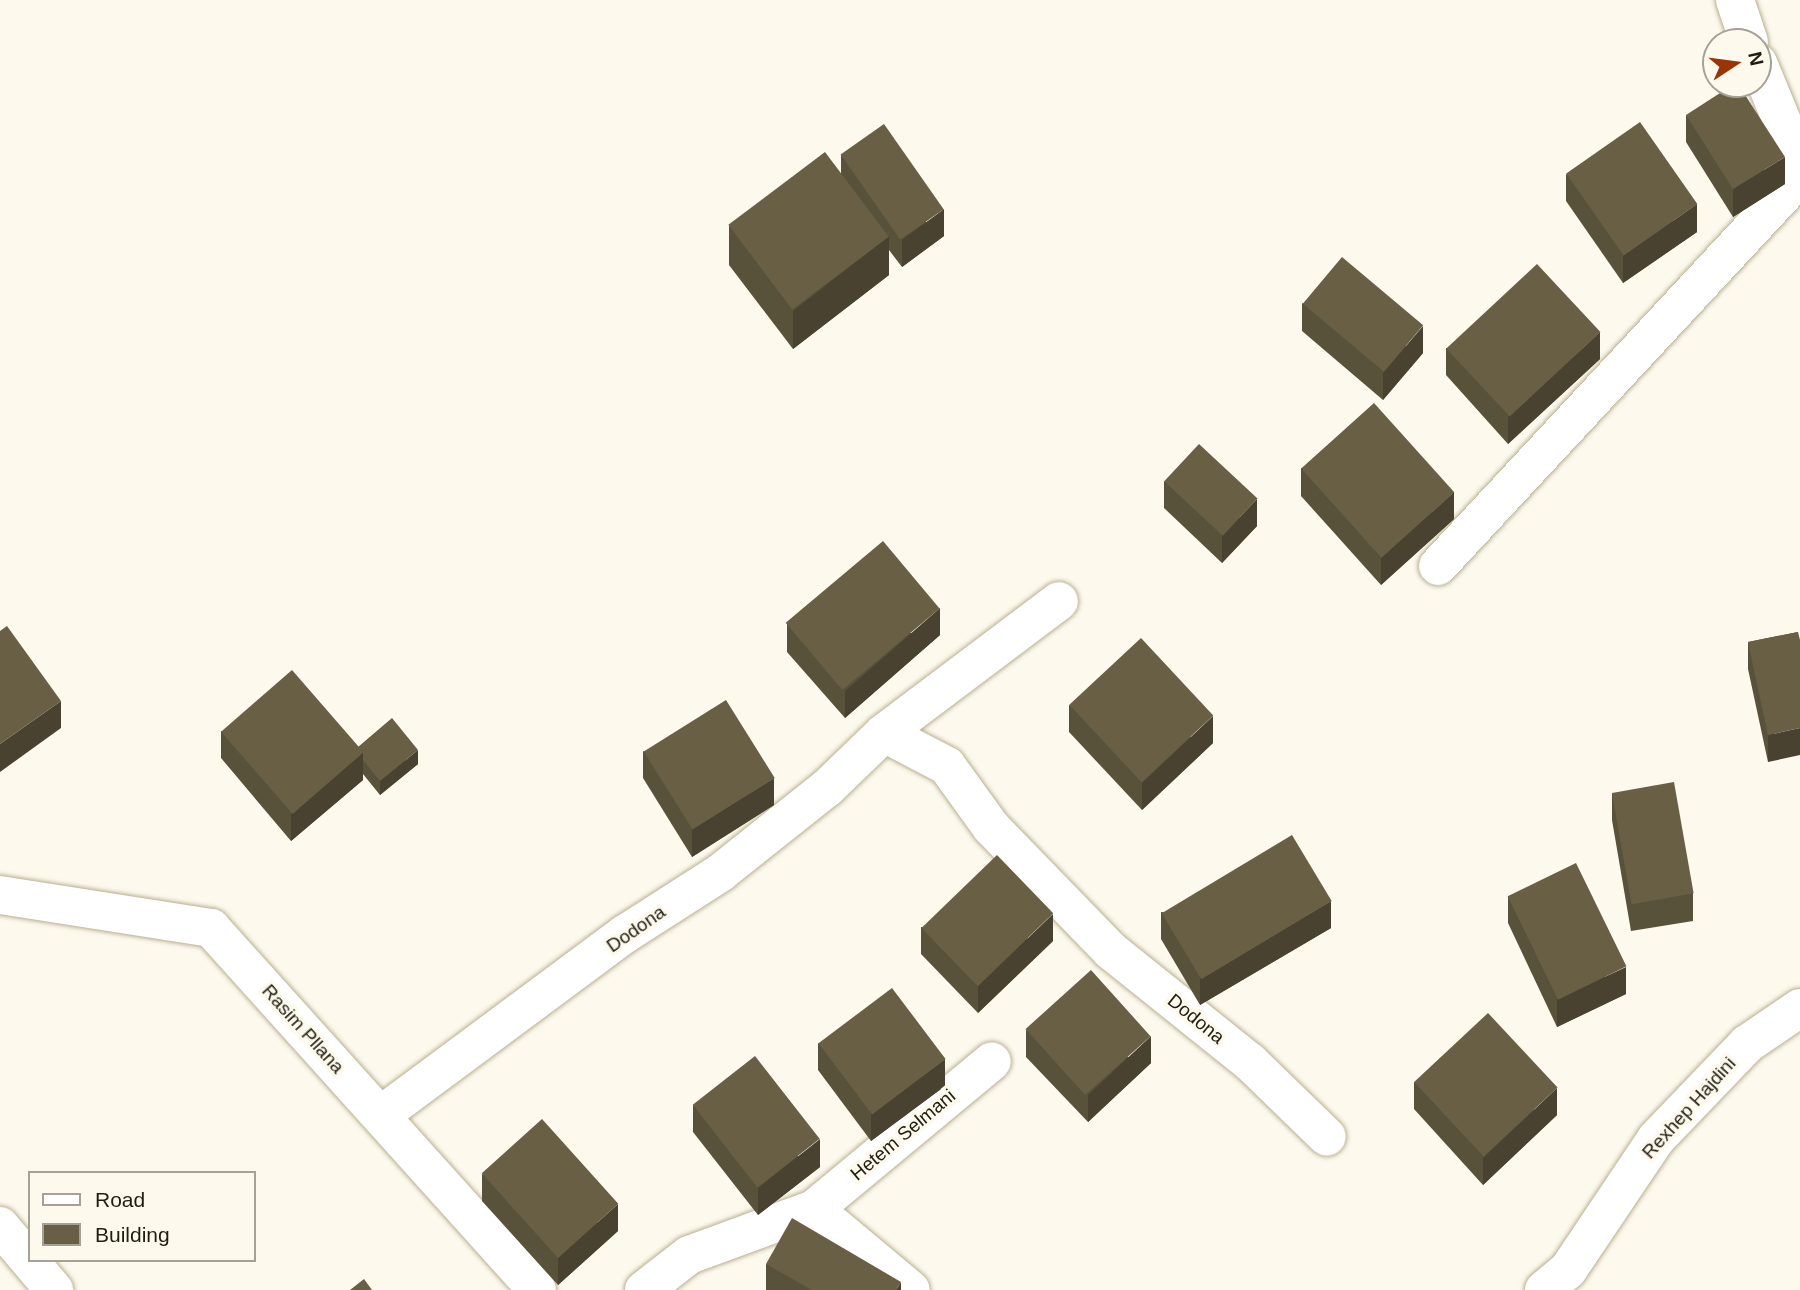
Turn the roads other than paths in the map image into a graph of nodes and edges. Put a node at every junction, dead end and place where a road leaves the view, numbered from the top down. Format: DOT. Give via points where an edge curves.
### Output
graph roads {
  1 [pos="1735,0"];
  2 [pos="1744,28"];
  3 [pos="1772,98"];
  4 [pos="1800,165"];
  5 [pos="1800,177"];
  6 [pos="1438,566"];
  7 [pos="1059,601"];
  8 [pos="884,733"];
  9 [pos="0,895"];
  10 [pos="1800,1008"];
  11 [pos="992,1061"];
  12 [pos="381,1115"];
  13 [pos="1327,1137"];
  14 [pos="814,1209"];
  15 [pos="0,1226"];
  16 [pos="28,1259"];
  17 [pos="30,1262"];
  18 [pos="54,1290"];
  19 [pos="537,1290"];
  20 [pos="644,1290"];
  21 [pos="911,1290"];
  22 [pos="1544,1290"];
  1 -- 2 [label="street"];
  3 -- 4 [label="street"];
  5 -- 6 [label="street"];
  7 -- 8 [label="street, Dodona"];
  8 -- 12 [label="street, Dodona" via="827,788 720,873 625,934"];
  8 -- 13 [label="street, Dodona" via="947,766 991,827 1110,950 1250,1062"];
  9 -- 12 [label="street, Rasim Pllana" via="211,928"];
  10 -- 22 [label="street, Rexhep Hajdini" via="1746,1044 1656,1139 1568,1269"];
  11 -- 14 [label="street, Hetem Selmani"];
  12 -- 19 [label="street, Rasim Pllana"];
  14 -- 20 [label="street, Hetem Selmani" via="689,1255"];
  14 -- 21 [label="street"];
  15 -- 16 [label="street"];
  17 -- 18 [label="street"];
}
